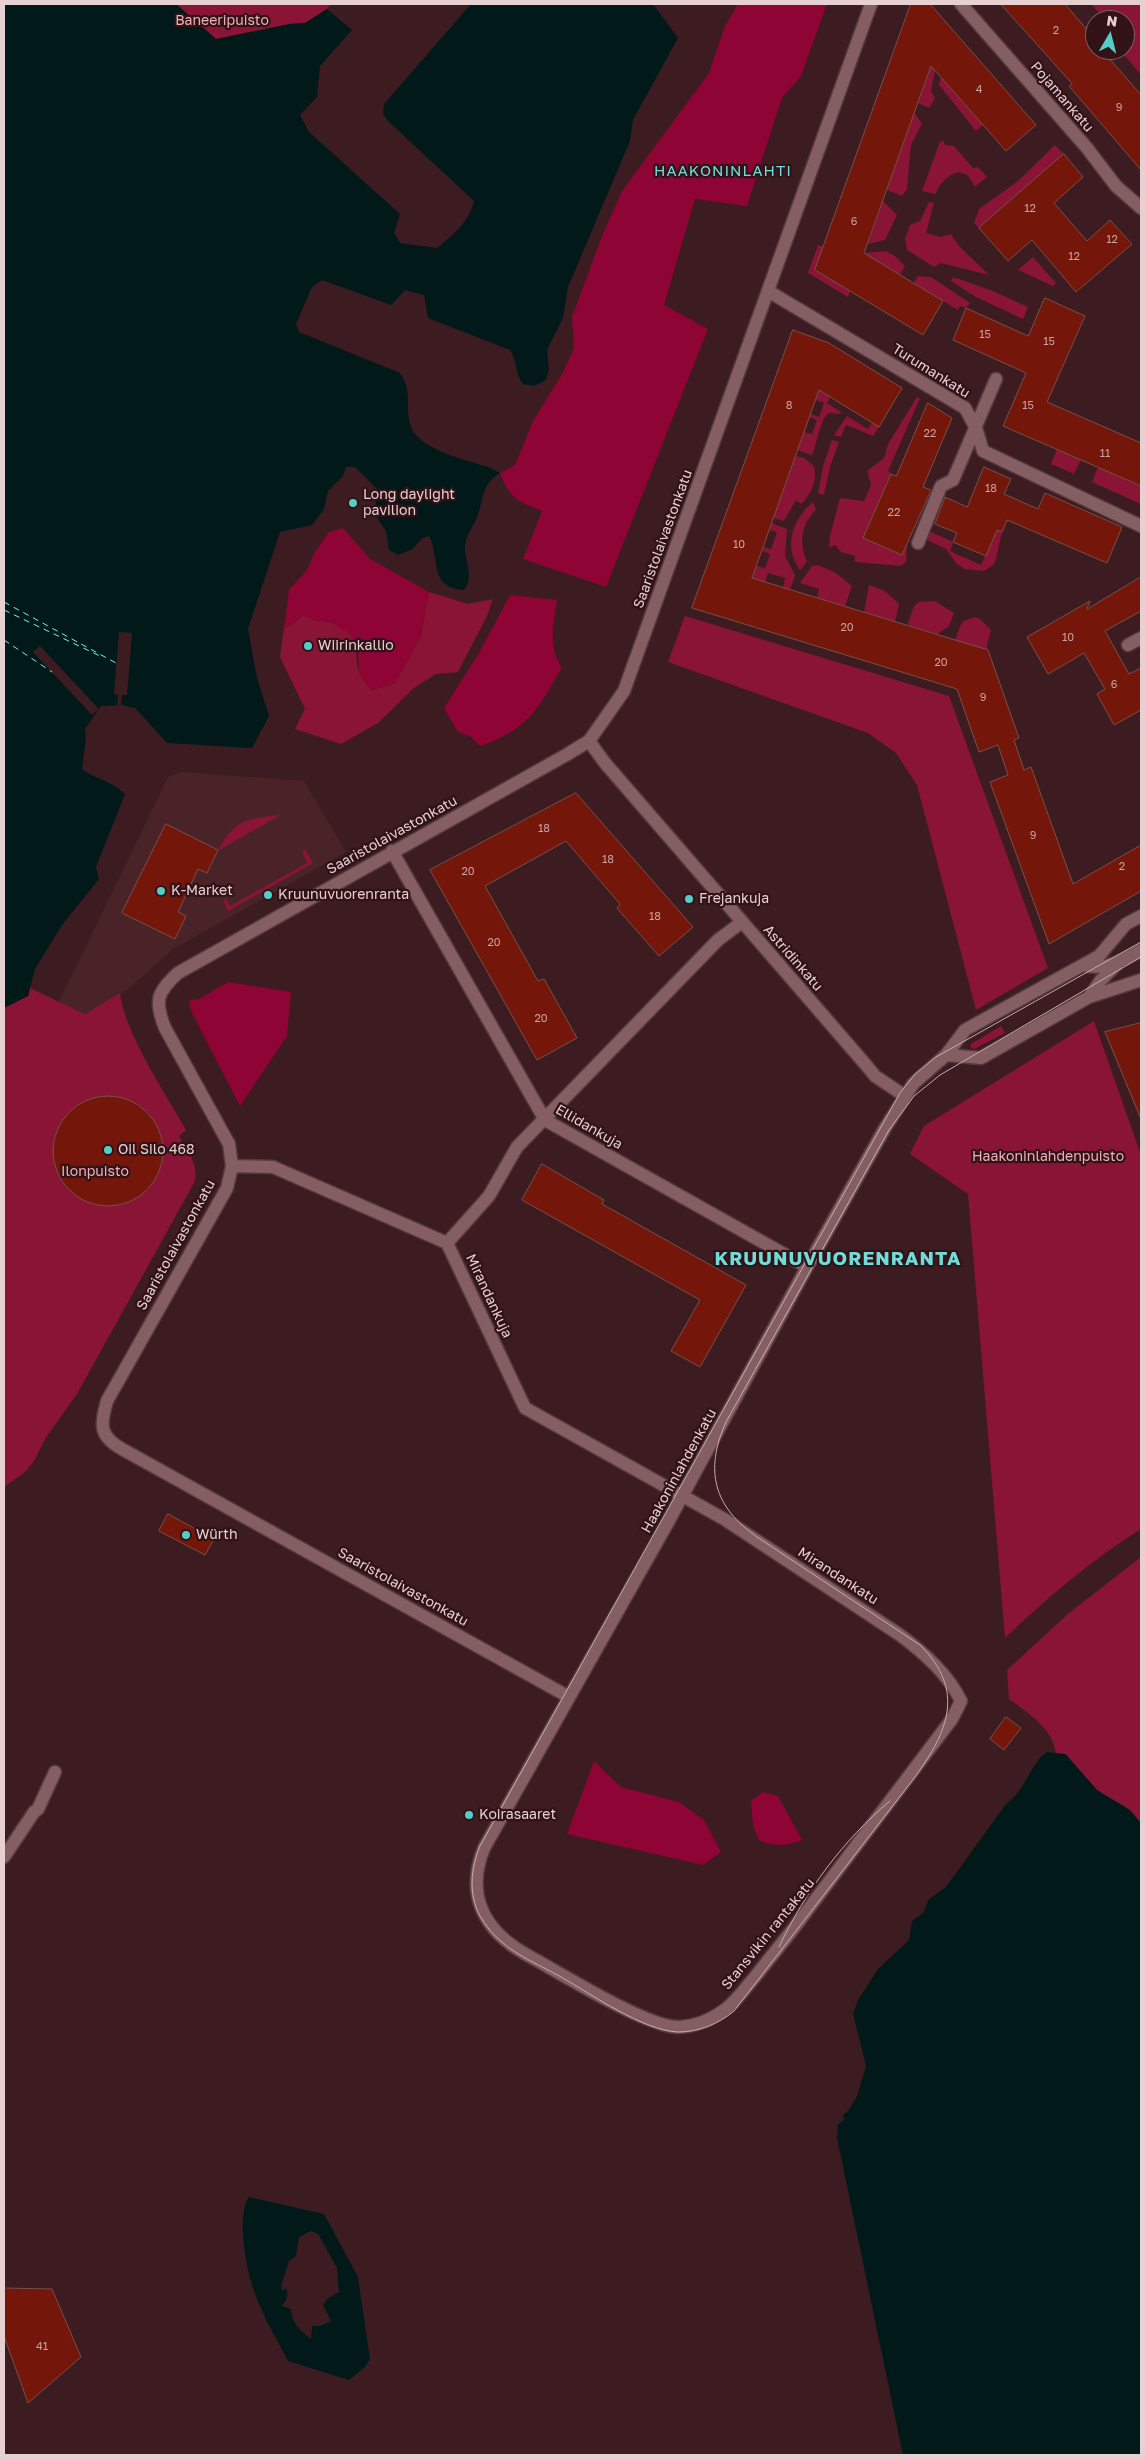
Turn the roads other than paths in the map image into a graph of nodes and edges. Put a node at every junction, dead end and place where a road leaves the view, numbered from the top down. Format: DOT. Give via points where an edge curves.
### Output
graph roads {
  1 [pos="871,4"];
  2 [pos="961,4"];
  3 [pos="1141,208"];
  4 [pos="768,291"];
  5 [pos="996,379"];
  6 [pos="976,428"];
  7 [pos="1141,526"];
  8 [pos="918,543"];
  9 [pos="1141,638"];
  10 [pos="1128,645"];
  11 [pos="589,741"];
  12 [pos="392,851"];
  13 [pos="1141,916"];
  14 [pos="742,922"];
  15 [pos="1141,950"];
  16 [pos="1118,963"];
  17 [pos="1083,965"];
  18 [pos="1141,980"];
  19 [pos="1090,997"];
  20 [pos="946,1055"];
  21 [pos="905,1096"];
  22 [pos="545,1120"];
  23 [pos="232,1166"];
  24 [pos="448,1243"];
  25 [pos="807,1267"];
  26 [pos="683,1494"];
  27 [pos="570,1697"];
  28 [pos="961,1701"];
  29 [pos="55,1772"];
  30 [pos="4,1857"];
  31 [pos="484,1917"];
  1 -- 4 [label="street, Saaristolaivastonkatu"];
  2 -- 3 [label="street, Pojamankatu" via="1116,186"];
  4 -- 6 [label="street, Turumankatu" via="965,408"];
  4 -- 11 [label="street, Saaristolaivastonkatu" via="624,691"];
  5 -- 6 [label="street"];
  6 -- 7 [label="street, Turumankatu" via="983,451"];
  6 -- 8 [label="street" via="952,480 941,486"];
  9 -- 10 [label="street"];
  11 -- 12 [label="street, Saaristolaivastonkatu"];
  11 -- 14 [label="street, Astridinkatu"];
  12 -- 22 [label="street, Ellidankuja"];
  12 -- 23 [label="street, Saaristolaivastonkatu" via="178,973 164,985 157,1005 160,1016 230,1144"];
  13 -- 17 [label="street, Haakoninlahdenkatu" via="1126,924 1098,956"];
  14 -- 21 [label="street, Astridinkatu" via="876,1076"];
  14 -- 22 [label="street" via="718,940"];
  15 -- 16 [label="street, Haakoninlahdenkatu"];
  16 -- 17 [label="street, Haakoninlahdenkatu" via="1096,968"];
  16 -- 19 [label="street, Haakoninlahdenkatu"];
  17 -- 20 [label="street, Haakoninlahdenkatu" via="965,1030"];
  18 -- 19 [label="street, Haakoninlahdenkatu"];
  19 -- 20 [label="street, Haakoninlahdenkatu" via="981,1058"];
  20 -- 21 [label="street, Haakoninlahdenkatu" via="918,1079"];
  21 -- 25 [label="street, Haakoninlahdenkatu"];
  22 -- 24 [label="street" via="516,1147 489,1196"];
  22 -- 25 [label="street, Ellidankuja"];
  23 -- 24 [label="street" via="273,1167"];
  23 -- 27 [label="street, Saaristolaivastonkatu" via="227,1188 107,1402 103,1431 109,1442"];
  24 -- 26 [label="street, Mirandankuja" via="525,1408"];
  25 -- 26 [label="street, Haakoninlahdenkatu"];
  26 -- 27 [label="street, Haakoninlahdenkatu"];
  26 -- 28 [label="street, Mirandankatu" via="915,1646 954,1684"];
  27 -- 31 [label="street, Haakoninlahdenkatu" via="482,1854 476,1882"];
  28 -- 31 [label="street, Stansvikin rantakatu" via="952,1719 779,1948 738,1997 706,2022 680,2027 652,2022 518,1950 502,1938"];
  29 -- 30 [label="street" via="38,1809"];
}
